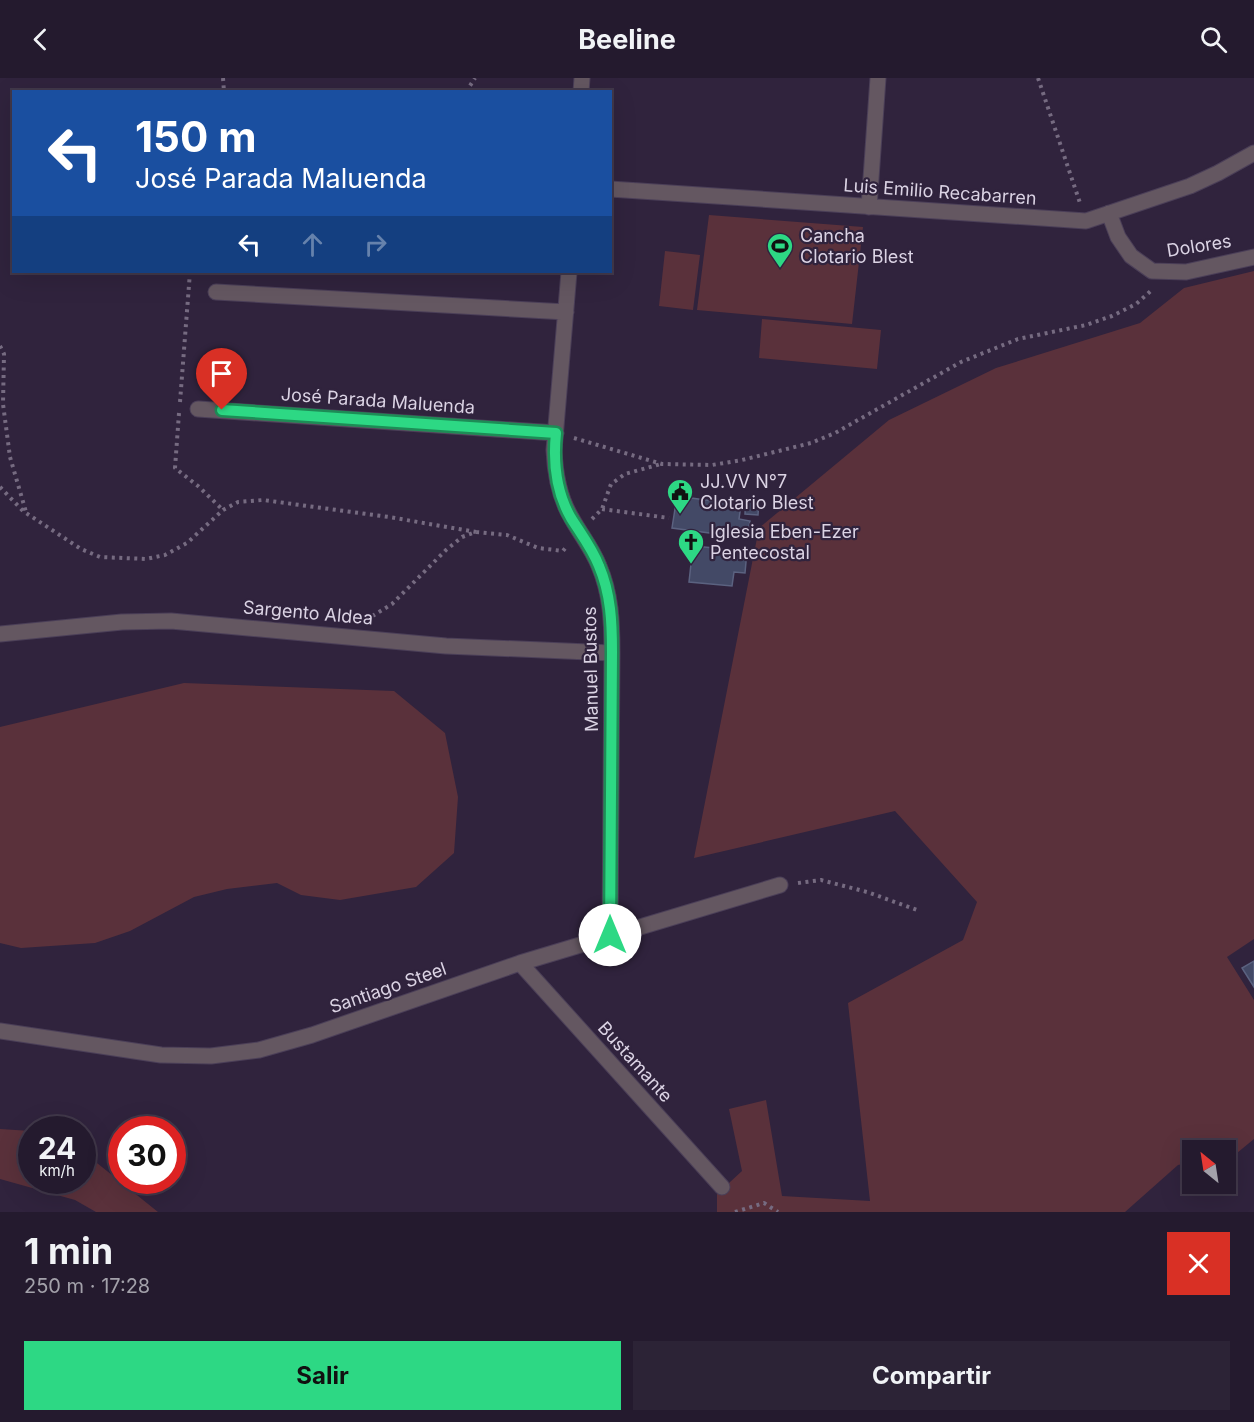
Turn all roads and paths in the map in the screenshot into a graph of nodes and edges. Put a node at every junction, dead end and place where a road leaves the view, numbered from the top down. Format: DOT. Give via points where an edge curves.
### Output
graph roads {
  1 [pos="879,78"];
  2 [pos="1038,78"];
  3 [pos="1254,153"];
  4 [pos="612,189"];
  5 [pos="869,207"];
  6 [pos="1109,213"];
  7 [pos="1086,221"];
  8 [pos="1254,257"];
  9 [pos="569,273"];
  10 [pos="1170,273"];
  11 [pos="216,292"];
  12 [pos="566,312"];
  13 [pos="0,346"];
  14 [pos="198,409"];
  15 [pos="556,433"];
  16 [pos="662,464"];
  17 [pos="0,487"];
  18 [pos="602,509"];
  19 [pos="26,513"];
  20 [pos="669,518"];
  21 [pos="580,531"];
  22 [pos="476,532"];
  23 [pos="0,634"];
  24 [pos="342,635"];
  25 [pos="612,652"];
  26 [pos="780,885"];
  27 [pos="920,911"];
  28 [pos="610,935"];
  29 [pos="519,963"];
  30 [pos="0,1031"];
  31 [pos="722,1186"];
  32 [pos="735,1212"];
  33 [pos="778,1212"];
  1 -- 5 [label="street"];
  2 -- 7 [label="path"];
  3 -- 6 [label="street, Luis Emilio Recabarren" via="1190,186"];
  4 -- 5 [label="street, Luis Emilio Recabarren"];
  5 -- 7 [label="street, Luis Emilio Recabarren"];
  6 -- 7 [label="street, Luis Emilio Recabarren"];
  6 -- 10 [label="street, Dolores" via="1131,256 1152,271"];
  8 -- 10 [label="street, Dolores"];
  9 -- 12 [label="street, Manuel Bustos"];
  10 -- 16 [label="path" via="1136,304 1112,316 1086,326 1018,339 961,362 836,433 811,443 712,465"];
  11 -- 12 [label="street"];
  12 -- 15 [label="street, Manuel Bustos"];
  13 -- 19 [label="path" via="4,354 3,404 10,457"];
  14 -- 15 [label="street, José Parada Maluenda"];
  15 -- 16 [label="path"];
  15 -- 21 [label="street, Manuel Bustos" via="558,484"];
  16 -- 18 [label="path" via="625,474 612,484"];
  17 -- 19 [label="path"];
  18 -- 20 [label="path"];
  18 -- 21 [label="path"];
  19 -- 22 [label="path" via="100,557 146,559 165,555 187,543 223,510 238,502 263,500"];
  21 -- 22 [label="path" via="563,551 538,548 507,535"];
  21 -- 25 [label="street, Manuel Bustos" via="606,586 611,607"];
  22 -- 24 [label="path" via="446,550 392,604"];
  23 -- 24 [label="street, Sargento Aldea" via="145,621"];
  24 -- 25 [label="street, Sargento Aldea" via="446,646"];
  25 -- 28 [label="street, Manuel Bustos"];
  26 -- 27 [label="path" via="821,880"];
  26 -- 28 [label="street, Santiago Steel"];
  28 -- 29 [label="street, Santiago Steel"];
  29 -- 30 [label="street, Santiago Steel" via="282,1044 235,1054 161,1055"];
  29 -- 31 [label="street, Bustamante"];
  32 -- 33 [label="path" via="764,1203"];
}
